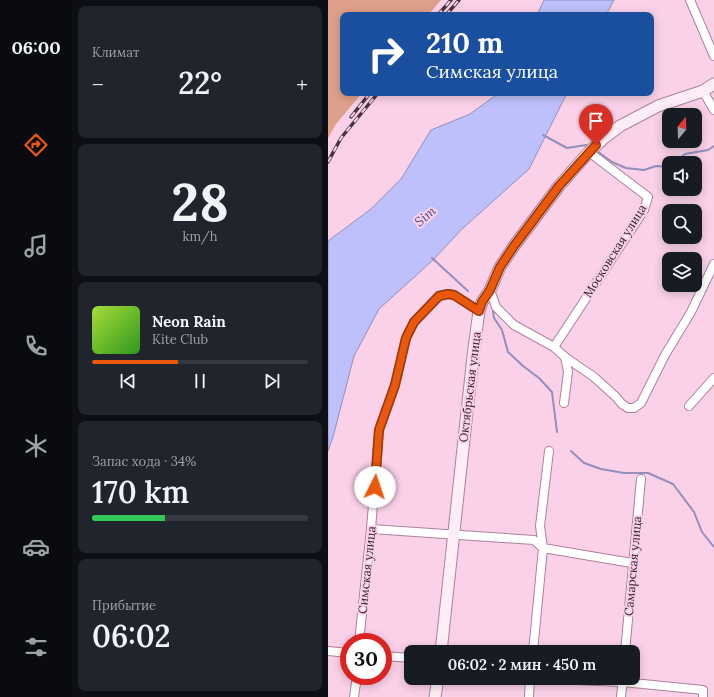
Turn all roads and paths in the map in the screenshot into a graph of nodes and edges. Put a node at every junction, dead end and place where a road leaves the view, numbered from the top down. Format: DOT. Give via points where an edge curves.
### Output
graph roads {
  1 [pos="690,0"];
  2 [pos="714,56"];
  3 [pos="714,84"];
  4 [pos="703,91"];
  5 [pos="714,110"];
  6 [pos="589,152"];
  7 [pos="714,264"];
  8 [pos="490,290"];
  9 [pos="479,311"];
  10 [pos="554,347"];
  11 [pos="565,357"];
  12 [pos="714,378"];
  13 [pos="564,403"];
  14 [pos="689,406"];
  15 [pos="549,451"];
  16 [pos="641,479"];
  17 [pos="372,529"];
  18 [pos="453,535"];
  19 [pos="543,548"];
  20 [pos="632,563"];
  21 [pos="360,633"];
  22 [pos="442,645"];
  23 [pos="534,645"];
  24 [pos="626,645"];
  25 [pos="328,651"];
  26 [pos="340,652"];
  27 [pos="392,657"];
  28 [pos="404,658"];
  29 [pos="640,683"];
  30 [pos="356,685"];
  31 [pos="437,685"];
  32 [pos="530,685"];
  33 [pos="622,685"];
  34 [pos="703,693"];
  35 [pos="354,697"];
  36 [pos="436,697"];
  37 [pos="529,697"];
  38 [pos="621,697"];
  1 -- 2 [label="street"];
  3 -- 4 [label="main road, Октябрьская улица"];
  4 -- 5 [label="street"];
  4 -- 6 [label="main road, Октябрьская улица" via="658,106 620,126"];
  6 -- 8 [label="main road, Октябрьская улица" via="559,186 514,246 500,267"];
  6 -- 10 [label="street, Московская улица" via="648,197 644,210"];
  7 -- 11 [label="street" via="641,403 634,408 622,404 594,377"];
  8 -- 9 [label="main road, Октябрьская улица"];
  8 -- 10 [label="street" via="496,307 514,325"];
  9 -- 17 [label="street, Симская улица" via="454,295 439,296 414,322 406,338 395,385 379,430"];
  9 -- 18 [label="main road, Октябрьская улица"];
  10 -- 11 [label="street"];
  11 -- 13 [label="street" via="568,372"];
  12 -- 14 [label="street"];
  15 -- 19 [label="street" via="540,526"];
  16 -- 20 [label="street, Самарская улица"];
  17 -- 18 [label="street"];
  17 -- 21 [label="street, Симская улица"];
  18 -- 19 [label="street" via="534,540"];
  18 -- 22 [label="main road, Октябрьская улица"];
  19 -- 20 [label="street"];
  19 -- 23 [label="street"];
  20 -- 24 [label="street, Самарская улица"];
  25 -- 26 [label="street"];
  27 -- 28 [label="street"];
  29 -- 34 [label="street"];
  30 -- 35 [label="street"];
  31 -- 36 [label="main road"];
  32 -- 37 [label="street"];
  33 -- 38 [label="street"];
}
